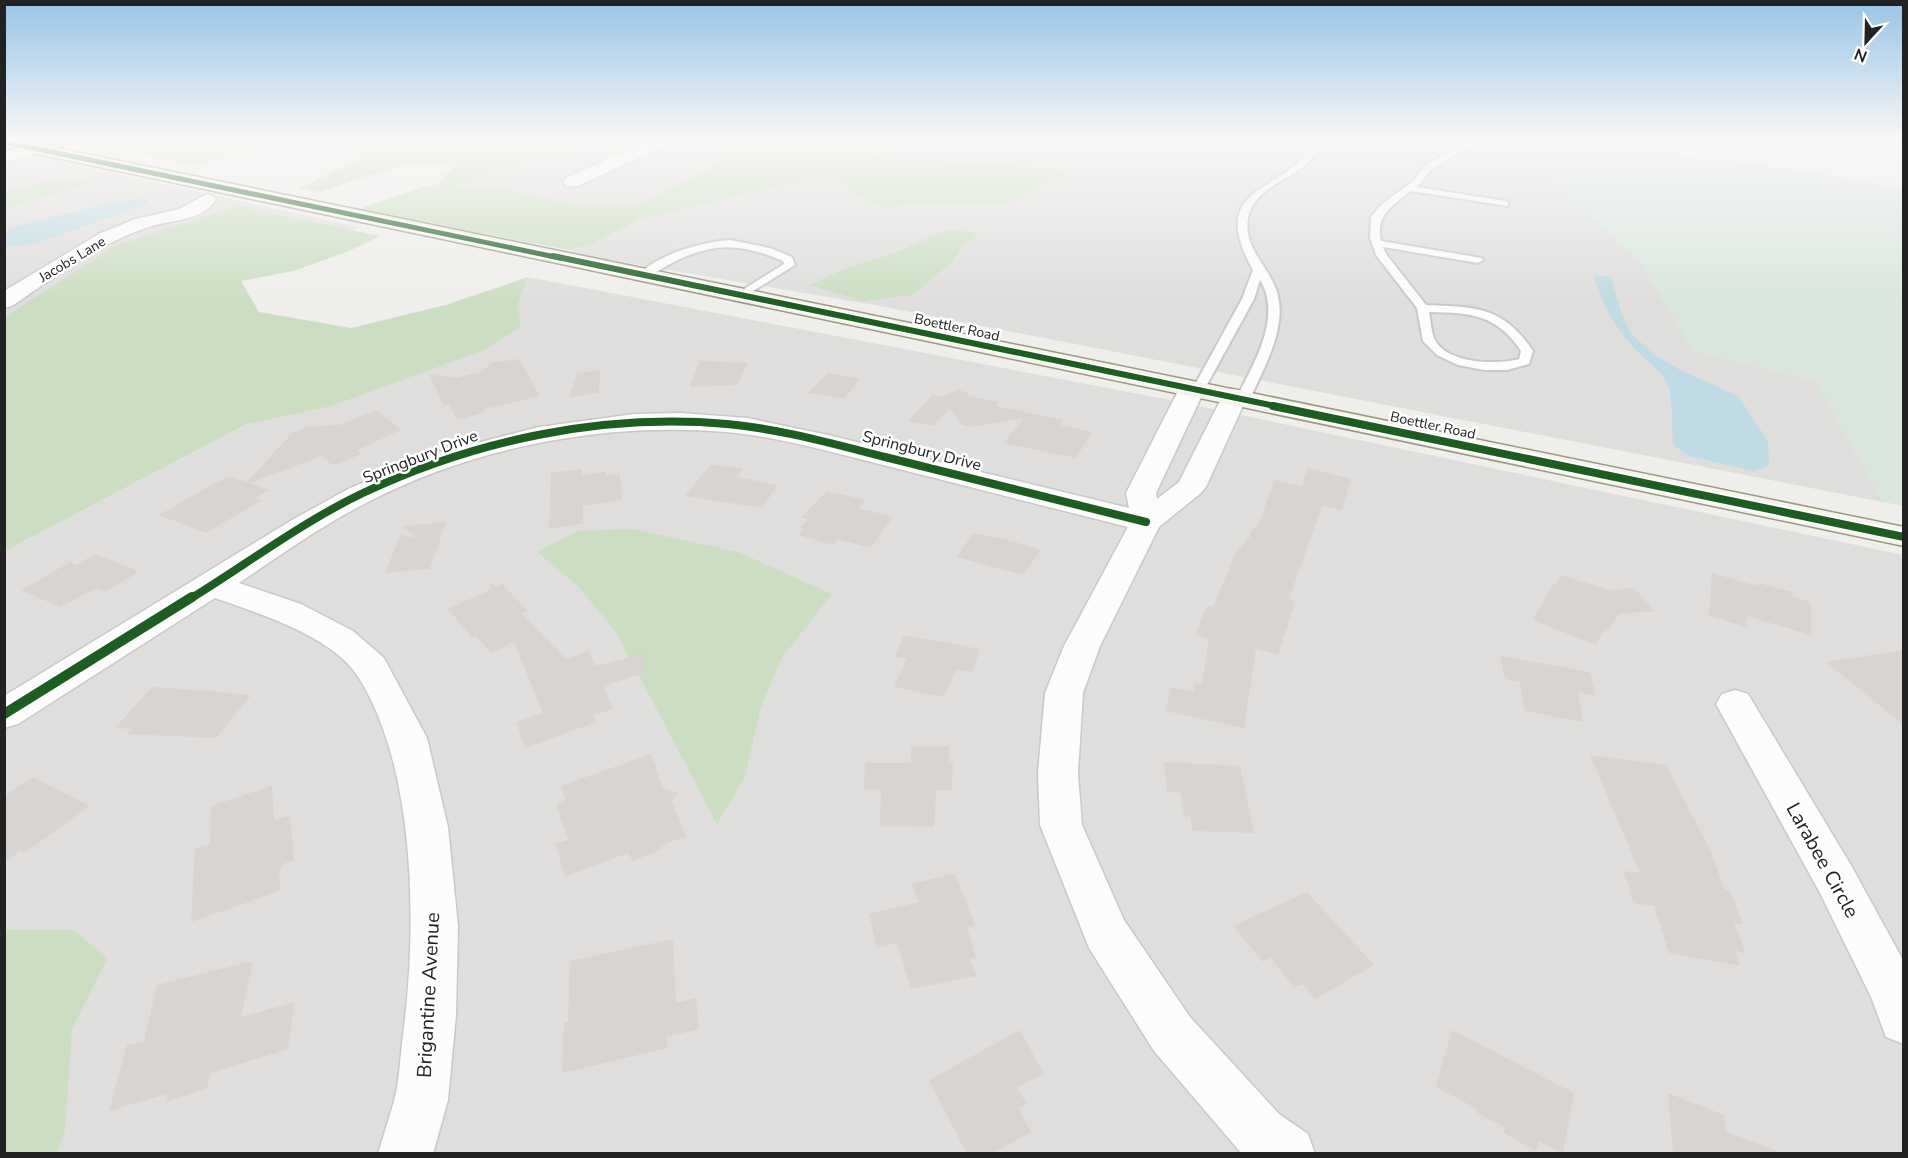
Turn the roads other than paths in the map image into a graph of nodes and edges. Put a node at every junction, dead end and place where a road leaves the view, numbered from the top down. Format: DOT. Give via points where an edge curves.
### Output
graph roads {
  1 [pos="225,194"];
  2 [pos="256,194"];
  3 [pos="1258,194"];
  4 [pos="1401,194"];
  5 [pos="1445,194"];
  6 [pos="1505,204"];
  7 [pos="1377,243"];
  8 [pos="1478,260"];
  9 [pos="1258,270"];
  10 [pos="643,275"];
  11 [pos="740,296"];
  12 [pos="4,301"];
  13 [pos="1423,308"];
  14 [pos="1195,389"];
  15 [pos="1238,398"];
  16 [pos="1146,522"];
  17 [pos="1904,537"];
  18 [pos="212,585"];
  19 [pos="1735,704"];
  20 [pos="4,714"];
  21 [pos="1904,1020"];
  22 [pos="405,1154"];
  23 [pos="1288,1154"];
  1 -- 12 [label="street, Jacobs Lane" via="207,200 201,207 143,222 104,238"];
  2 -- 10 [label="street, Boettler Road"];
  3 -- 9 [label="lane" via="1244,212 1243,231"];
  4 -- 7 [label="lane" via="1376,217"];
  5 -- 6 [label="lane"];
  7 -- 8 [label="lane"];
  7 -- 13 [label="lane" via="1381,255"];
  9 -- 14 [label="lane" via="1248,299"];
  9 -- 15 [label="lane" via="1272,291 1272,326 1268,342"];
  10 -- 11 [label="street, Boettler Road"];
  10 -- 11 [label="lane" via="684,251 707,245 751,246 788,260 790,265"];
  11 -- 14 [label="street, Boettler Road"];
  13 -- 13 [label="lane" via="1429,341 1440,352 1484,366 1526,361 1527,351 1520,337 1490,314"];
  14 -- 15 [label="street, Boettler Road"];
  14 -- 16 [label="street" via="1141,493"];
  15 -- 16 [label="street" via="1191,487"];
  15 -- 17 [label="street, Boettler Road"];
  16 -- 18 [label="street, Springbury Drive" via="774,431 725,424 616,425 525,438 426,468 324,515"];
  16 -- 23 [label="street" via="1086,637 1064,693 1058,773 1061,825 1106,933 1172,1034 1260,1132"];
  18 -- 20 [label="street, Springbury Drive"];
  18 -- 22 [label="street, Brigantine Avenue" via="289,612 341,639 370,667 407,738 427,827 435,926 431,1015 421,1100"];
  19 -- 21 [label="street, Larabee Circle" via="1836,880"];
}
